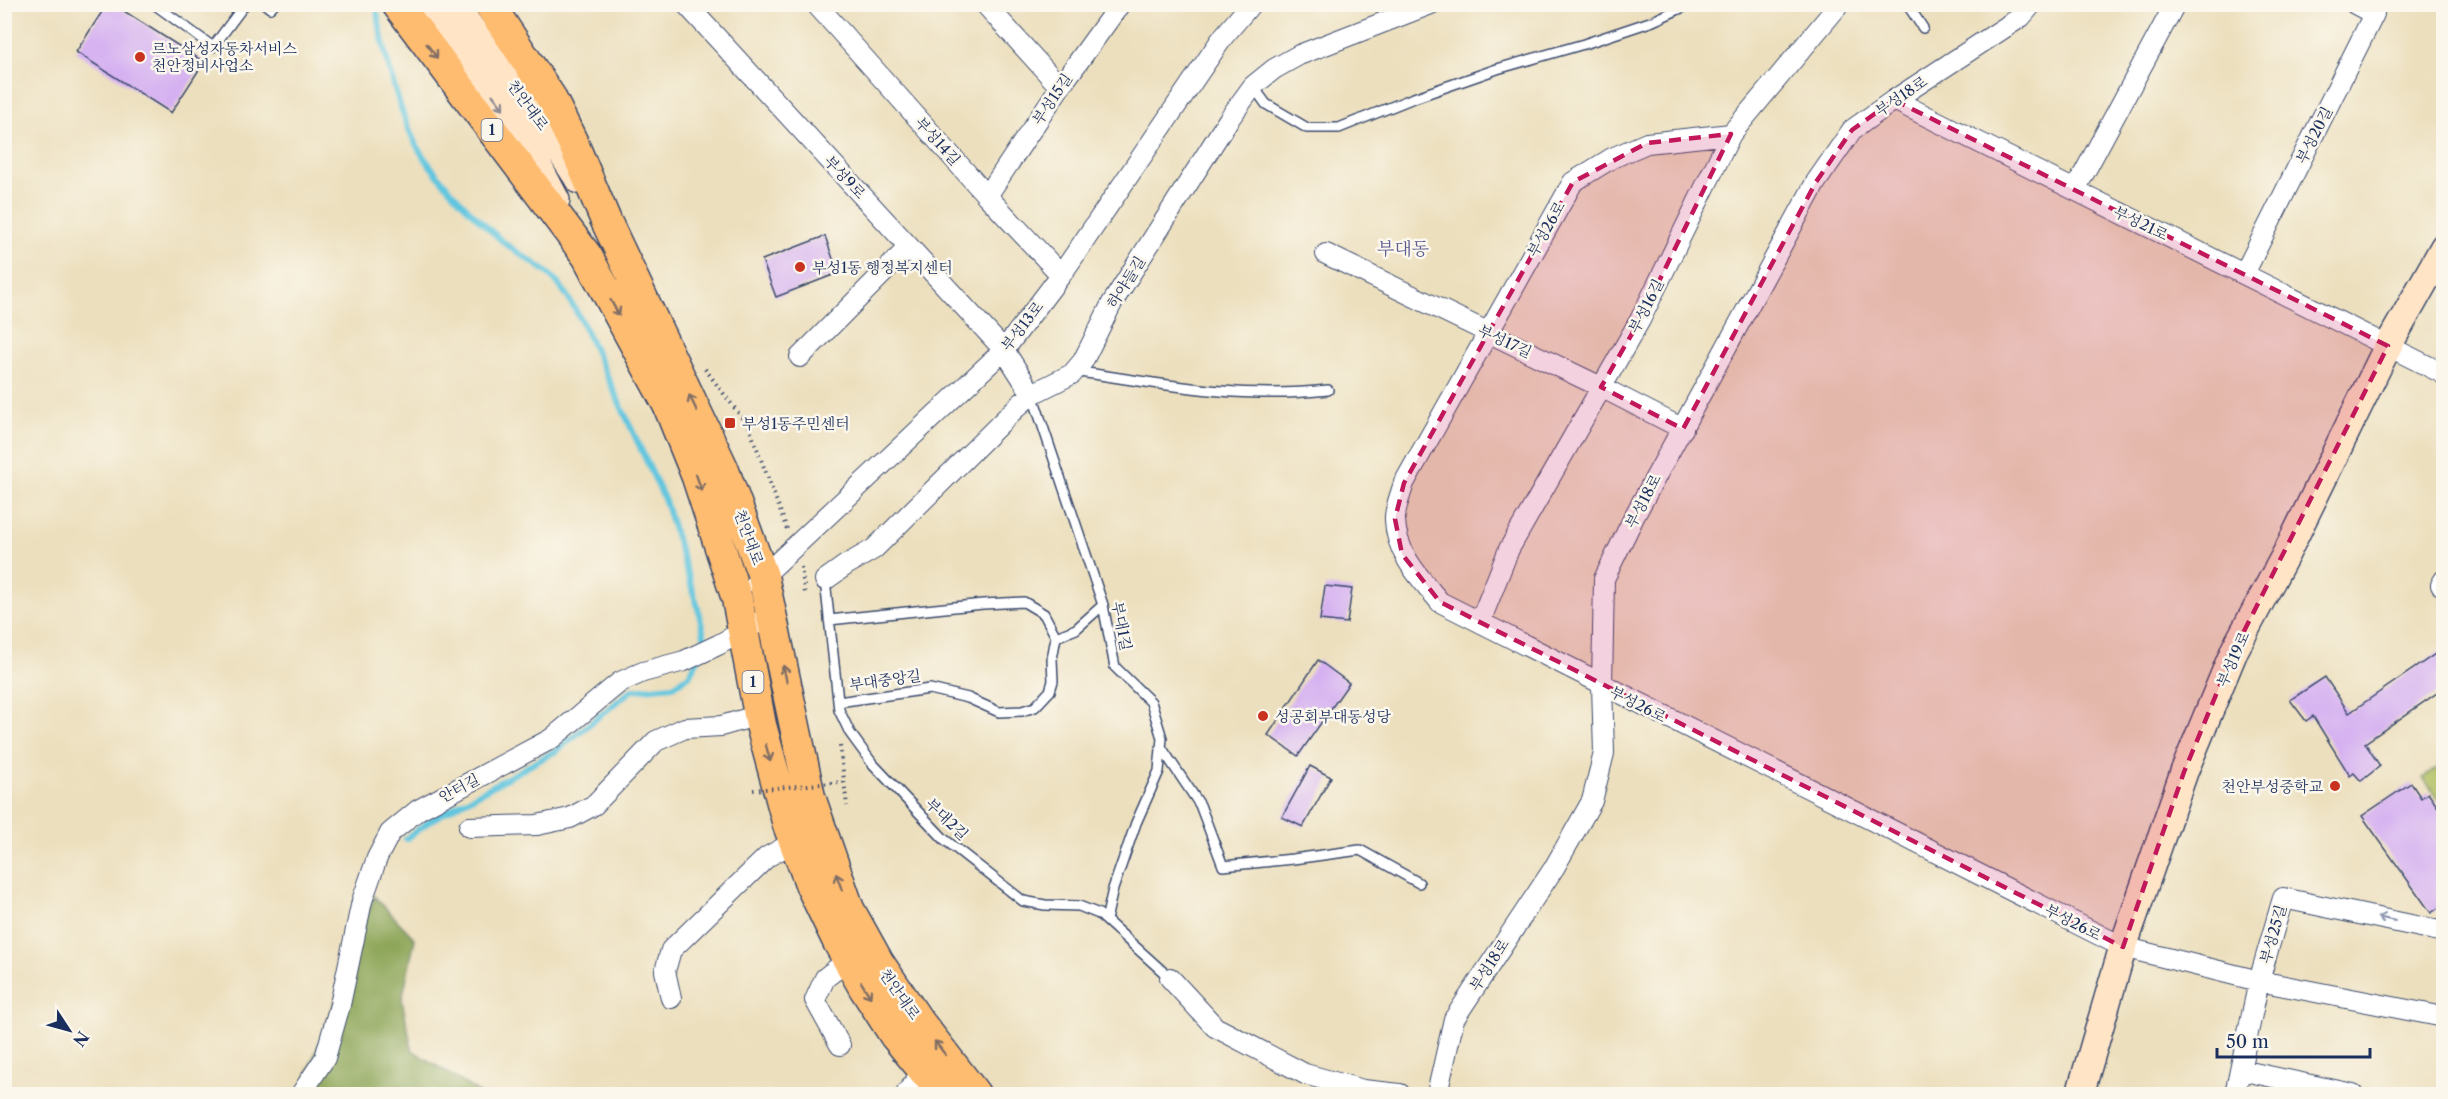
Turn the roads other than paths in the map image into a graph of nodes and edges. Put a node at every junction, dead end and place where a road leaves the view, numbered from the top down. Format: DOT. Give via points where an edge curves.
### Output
graph roads {
  1 [pos="154,4"];
  2 [pos="245,4"];
  3 [pos="265,4"];
  4 [pos="274,4"];
  5 [pos="397,4"];
  6 [pos="425,4"];
  7 [pos="453,4"];
  8 [pos="489,4"];
  9 [pos="686,4"];
  10 [pos="816,4"];
  11 [pos="985,4"];
  12 [pos="1120,4"];
  13 [pos="1251,4"];
  14 [pos="1431,4"];
  15 [pos="1690,4"];
  16 [pos="1907,4"];
  17 [pos="2032,4"];
  18 [pos="2175,4"];
  19 [pos="2355,4"];
  20 [pos="1837,8"];
  21 [pos="1923,28"];
  22 [pos="1253,86"];
  23 [pos="1060,87"];
  24 [pos="1894,100"];
  25 [pos="1731,134"];
  26 [pos="2075,190"];
  27 [pos="987,196"];
  28 [pos="606,221"];
  29 [pos="2444,247"];
  30 [pos="909,248"];
  31 [pos="1326,254"];
  32 [pos="587,256"];
  33 [pos="2244,274"];
  34 [pos="1061,275"];
  35 [pos="1489,334"];
  36 [pos="2388,346"];
  37 [pos="1004,350"];
  38 [pos="800,357"];
  39 [pos="1074,371"];
  40 [pos="2444,374"];
  41 [pos="1601,387"];
  42 [pos="1328,390"];
  43 [pos="1032,394"];
  44 [pos="1683,429"];
  45 [pos="763,576"];
  46 [pos="825,580"];
  47 [pos="737,599"];
  48 [pos="1103,605"];
  49 [pos="772,615"];
  50 [pos="829,620"];
  51 [pos="1480,622"];
  52 [pos="1056,637"];
  53 [pos="730,638"];
  54 [pos="1602,685"];
  55 [pos="838,702"];
  56 [pos="759,715"];
  57 [pos="1161,747"];
  58 [pos="469,827"];
  59 [pos="794,842"];
  60 [pos="1419,883"];
  61 [pos="1106,920"];
  62 [pos="2444,932"];
  63 [pos="2123,947"];
  64 [pos="848,960"];
  65 [pos="1170,978"];
  66 [pos="2259,981"];
  67 [pos="671,998"];
  68 [pos="2444,1017"];
  69 [pos="840,1045"];
  70 [pos="2240,1070"];
  71 [pos="923,1071"];
  72 [pos="301,1095"];
  73 [pos="906,1095"];
  74 [pos="943,1095"];
  75 [pos="975,1095"];
  76 [pos="1400,1095"];
  77 [pos="1437,1095"];
  78 [pos="2080,1095"];
  79 [pos="2235,1095"];
  80 [pos="2353,1095"];
  1 -- 2 [label="lane" via="213,48"];
  3 -- 4 [label="lane" via="270,8"];
  5 -- 32 [label="main road, 1, one-way"];
  6 -- 32 [label="street, 천안대로, one-way" via="518,128"];
  7 -- 28 [label="street, 천안대로" via="544,126"];
  8 -- 28 [label="main road, 1" via="550,96"];
  9 -- 30 [label="street, 부성9로"];
  10 -- 27 [label="street, 부성14길"];
  11 -- 23 [label="street"];
  12 -- 23 [label="street, 부성15길"];
  13 -- 34 [label="street, 부성13로" via="1223,37"];
  14 -- 22 [label="street, 하야들길" via="1299,55"];
  15 -- 22 [label="lane" via="1653,21 1475,76 1339,128 1308,128 1266,104"];
  16 -- 21 [label="lane"];
  17 -- 24 [label="street, 부성18로" via="2020,17"];
  18 -- 26 [label="street"];
  19 -- 33 [label="street, 부성20길" via="2374,14"];
  20 -- 25 [label="street, 부성16길"];
  22 -- 39 [label="street, 하야들길" via="1112,303"];
  23 -- 27 [label="street, 부성15길"];
  24 -- 26 [label="street, 부성21로"];
  24 -- 44 [label="street, 부성18로" via="1852,130 1816,182"];
  25 -- 35 [label="street, 부성26로" via="1647,143 1612,158 1573,182"];
  25 -- 41 [label="street, 부성16길" via="1640,320"];
  26 -- 33 [label="street, 부성21로"];
  27 -- 34 [label="street, 부성14길"];
  45 -- 28 [label="main road, 천안대로 / 1, one-way" via="723,468"];
  29 -- 36 [label="street, 부성19로"];
  30 -- 37 [label="street, 부성9로"];
  30 -- 38 [label="street"];
  31 -- 35 [label="street, 부성17길"];
  32 -- 47 [label="main road, 천안대로 / 1, one-way" via="668,405 697,477"];
  33 -- 36 [label="street, 부성21로"];
  34 -- 37 [label="street, 부성13로"];
  35 -- 41 [label="street, 부성17길"];
  35 -- 51 [label="street, 부성26로" via="1404,483 1395,519 1402,554 1415,572 1440,602"];
  36 -- 40 [label="street, 부성21로"];
  36 -- 63 [label="street, 부성19로" via="2235,649 2184,772"];
  37 -- 43 [label="street, 부성9로"];
  37 -- 45 [label="street, 부성13로"];
  39 -- 42 [label="lane" via="1203,391 1290,394"];
  39 -- 43 [label="street, 하야들길"];
  41 -- 44 [label="street, 부성17길"];
  41 -- 51 [label="street, 부성16길" via="1509,549"];
  43 -- 46 [label="street, 하야들길" via="874,549"];
  43 -- 48 [label="lane, 부대1길"];
  44 -- 54 [label="street, 부성18로" via="1604,579"];
  45 -- 47 [label="street, 부성13로"];
  45 -- 49 [label="main road, 천안대로 / 1"];
  46 -- 50 [label="lane, 부대2길"];
  47 -- 53 [label="main road, 천안대로 / 1"];
  48 -- 52 [label="lane" via="1076,629"];
  48 -- 57 [label="lane, 부대1길" via="1114,667 1151,702"];
  49 -- 53 [label="street, 안터길"];
  75 -- 49 [label="main road, 천안대로 / 1, one-way" via="879,963 849,909 810,797"];
  50 -- 52 [label="lane" via="1024,602 1044,614"];
  50 -- 55 [label="lane, 부대2길"];
  51 -- 54 [label="street, 부성26로"];
  52 -- 55 [label="lane, 부대중앙길" via="1050,691 1035,707 1022,711 999,712 968,698 930,689"];
  53 -- 56 [label="main road, 천안대로 / 1"];
  53 -- 72 [label="street, 안터길" via="684,661 620,682 551,739 418,810 390,833 362,901 325,1058"];
  54 -- 63 [label="street, 부성26로"];
  54 -- 77 [label="street, 부성18로" via="1604,753 1592,801 1554,868 1454,1018"];
  55 -- 61 [label="lane, 부대2길" via="850,733 872,763 944,839 976,866 1023,901 1079,906"];
  56 -- 58 [label="street" via="721,726 685,728 656,741 594,806 570,818 537,825"];
  56 -- 59 [label="main road, 천안대로 / 1, one-way"];
  57 -- 60 [label="lane" via="1200,805 1223,866 1360,850"];
  57 -- 61 [label="lane, 부대1길" via="1159,771 1132,834"];
  59 -- 64 [label="main road, 천안대로 / 1"];
  59 -- 67 [label="street" via="767,857 671,950 665,971"];
  61 -- 65 [label="lane, 부대2길"];
  62 -- 66 [label="street, 부성25길, one-way" via="2283,898"];
  63 -- 66 [label="street, 부성26로"];
  63 -- 78 [label="street, 부성19로"];
  64 -- 69 [label="street" via="825,978 816,1000"];
  64 -- 71 [label="main road, 천안대로 / 1, one-way" via="895,1036"];
  65 -- 76 [label="street" via="1215,1027 1305,1074 1363,1090"];
  66 -- 68 [label="street, 부성26로"];
  66 -- 70 [label="street, 부성25길"];
  70 -- 79 [label="street, 부성25길"];
  70 -- 80 [label="street"];
  71 -- 73 [label="street"];
  71 -- 74 [label="main road, 천안대로 / 1"];
}
